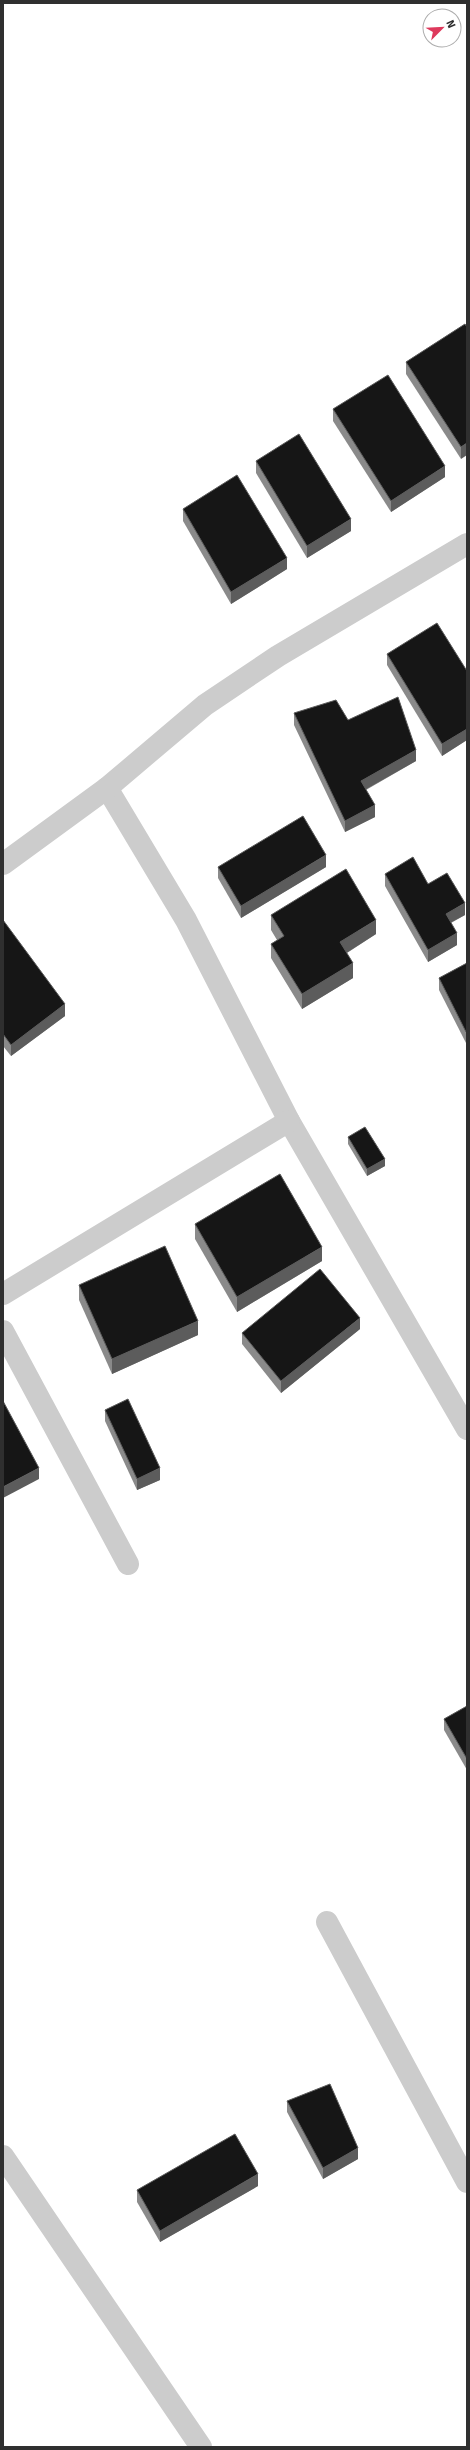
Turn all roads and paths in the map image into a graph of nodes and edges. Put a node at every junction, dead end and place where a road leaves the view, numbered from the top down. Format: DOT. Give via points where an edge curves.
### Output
graph roads {
  1 [pos="467,544"];
  2 [pos="107,788"];
  3 [pos="3,864"];
  4 [pos="289,1121"];
  5 [pos="3,1294"];
  6 [pos="3,1331"];
  7 [pos="467,1429"];
  8 [pos="128,1564"];
  9 [pos="326,1922"];
  10 [pos="3,2156"];
  11 [pos="467,2182"];
  12 [pos="201,2447"];
  1 -- 2 [label="street" via="278,656 205,705"];
  2 -- 3 [label="street"];
  2 -- 4 [label="street" via="186,920"];
  4 -- 5 [label="street"];
  4 -- 7 [label="street"];
  6 -- 8 [label="street"];
  9 -- 11 [label="street"];
  10 -- 12 [label="street"];
}
